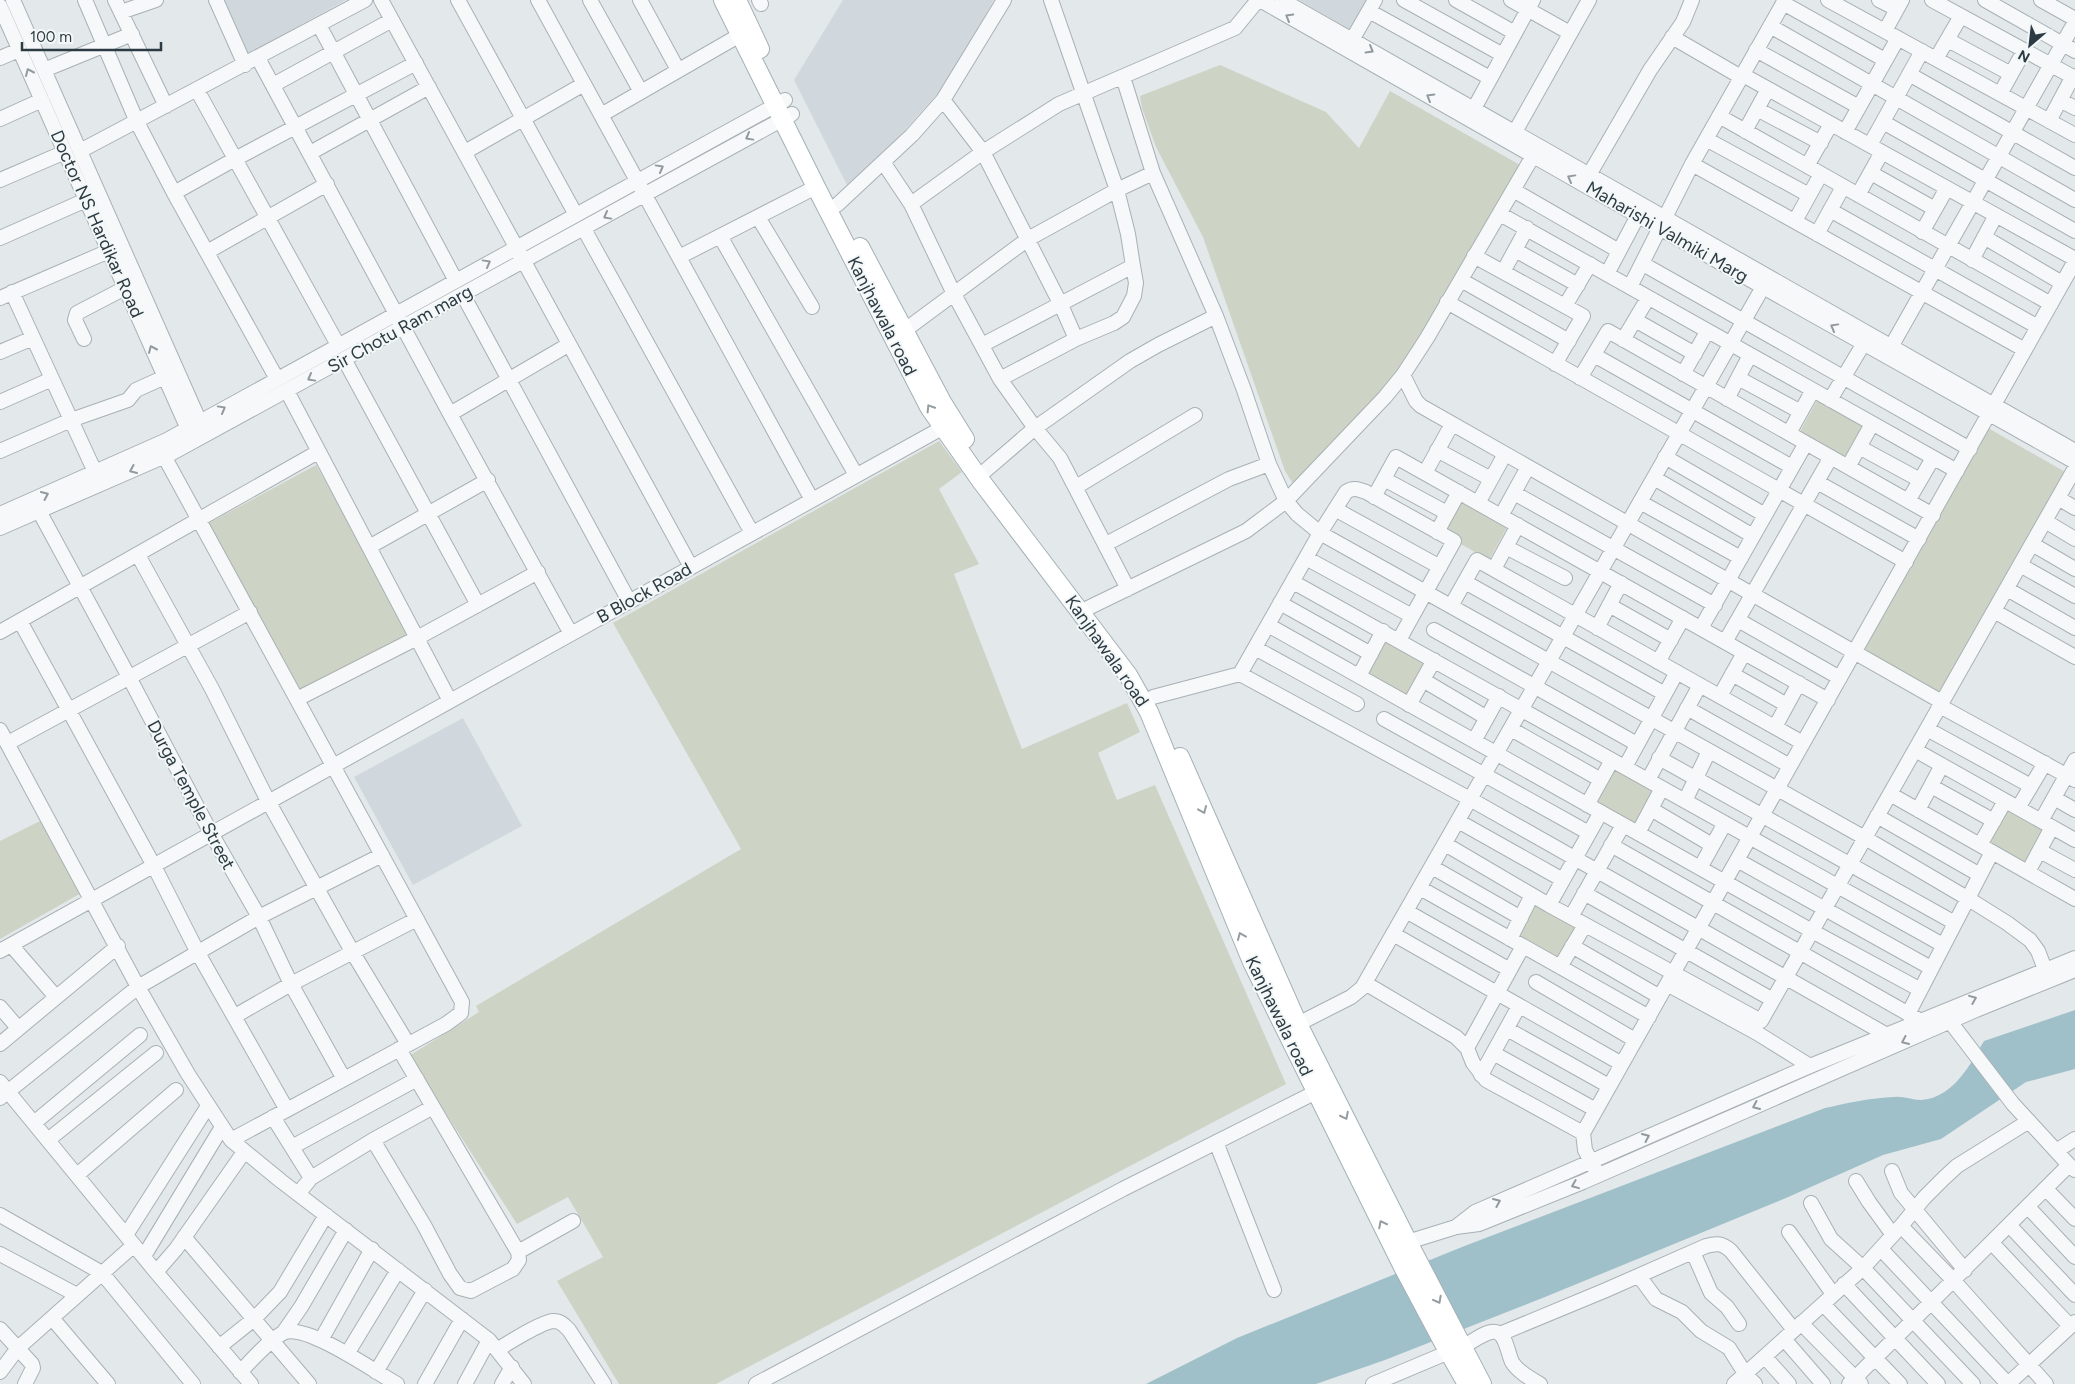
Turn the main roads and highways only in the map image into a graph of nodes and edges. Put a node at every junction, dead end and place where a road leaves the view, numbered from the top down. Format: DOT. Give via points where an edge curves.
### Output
graph roads {
  1 [pos="723,0"];
  2 [pos="737,0"];
  3 [pos="783,109"];
  4 [pos="899,335"];
  5 [pos="948,424"];
  6 [pos="1180,771"];
  7 [pos="1323,1089"];
  8 [pos="1453,1345"];
  9 [pos="1467,1384"];
  10 [pos="1482,1384"];
  1 -- 3 [label="main road, Kanjhawala road"];
  2 -- 3 [label="main road, Kanjhawala road"];
  3 -- 4 [label="main road, Kanjhawala road" via="837,205"];
  3 -- 4 [label="main road, Kanjhawala road" via="816,187"];
  4 -- 5 [label="main road, Kanjhawala road" via="929,407"];
  5 -- 6 [label="main road, Kanjhawala road" via="981,481 1128,675"];
  5 -- 6 [label="main road, Kanjhawala road" via="1137,668 1153,697"];
  6 -- 7 [label="main road, Kanjhawala road, one-way" via="1298,1024"];
  7 -- 6 [label="main road, Kanjhawala road, one-way" via="1252,962"];
  7 -- 8 [label="main road, Kanjhawala road"];
  8 -- 9 [label="main road, Kanjhawala road"];
  8 -- 10 [label="main road, Kanjhawala road"];
}
